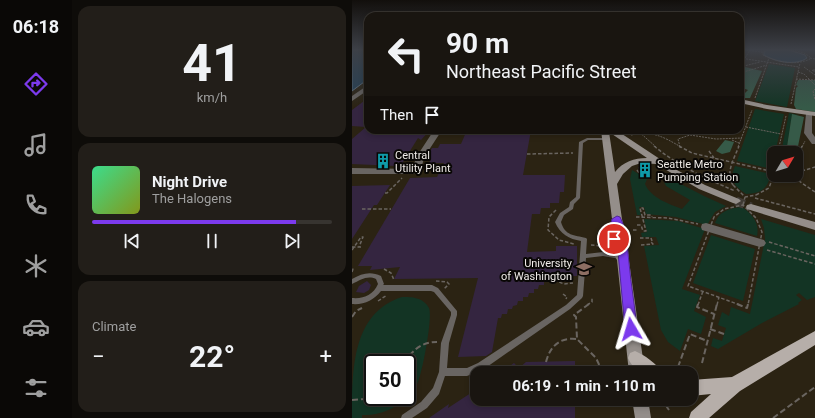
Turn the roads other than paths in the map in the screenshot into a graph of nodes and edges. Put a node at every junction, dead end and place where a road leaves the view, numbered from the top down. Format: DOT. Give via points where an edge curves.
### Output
graph roads {
  1 [pos="364,90"];
  2 [pos="352,98"];
  3 [pos="744,102"];
  4 [pos="812,114"];
  5 [pos="435,134"];
  6 [pos="606,134"];
  7 [pos="617,134"];
  8 [pos="812,141"];
  9 [pos="660,163"];
  10 [pos="352,171"];
  11 [pos="612,184"];
  12 [pos="709,226"];
  13 [pos="815,226"];
  14 [pos="761,244"];
  15 [pos="584,256"];
  16 [pos="623,258"];
  17 [pos="352,282"];
  18 [pos="380,288"];
  19 [pos="352,302"];
  20 [pos="815,337"];
  21 [pos="636,366"];
  22 [pos="443,372"];
  23 [pos="734,385"];
  24 [pos="698,388"];
  25 [pos="641,406"];
  26 [pos="405,418"];
  27 [pos="643,418"];
  28 [pos="697,418"];
  1 -- 2 [label="street"];
  3 -- 4 [label="main road"];
  4 -- 8 [label="street" via="808,133"];
  5 -- 10 [label="street" via="421,156 416,175"];
  6 -- 11 [label="main road"];
  6 -- 15 [label="lane" via="581,142 578,198 571,208 562,214 558,222 566,235 584,239"];
  7 -- 9 [label="main road"];
  9 -- 11 [label="main road" via="649,160 629,164 617,174"];
  9 -- 13 [label="main road" via="692,182"];
  11 -- 16 [label="main road" via="617,219 613,234 614,248"];
  12 -- 14 [label="street"];
  15 -- 16 [label="lane" via="603,254"];
  15 -- 22 [label="lane" via="581,293 568,307 481,366 467,372"];
  16 -- 21 [label="main road"];
  17 -- 18 [label="lane" via="366,275 376,276 381,281"];
  18 -- 19 [label="lane" via="366,300"];
  18 -- 22 [label="lane" via="432,288 454,311 445,343"];
  20 -- 23 [label="main road"];
  22 -- 26 [label="lane" via="436,391 424,405"];
  23 -- 24 [label="main road"];
  23 -- 28 [label="main road"];
  25 -- 27 [label="main road"];
}
